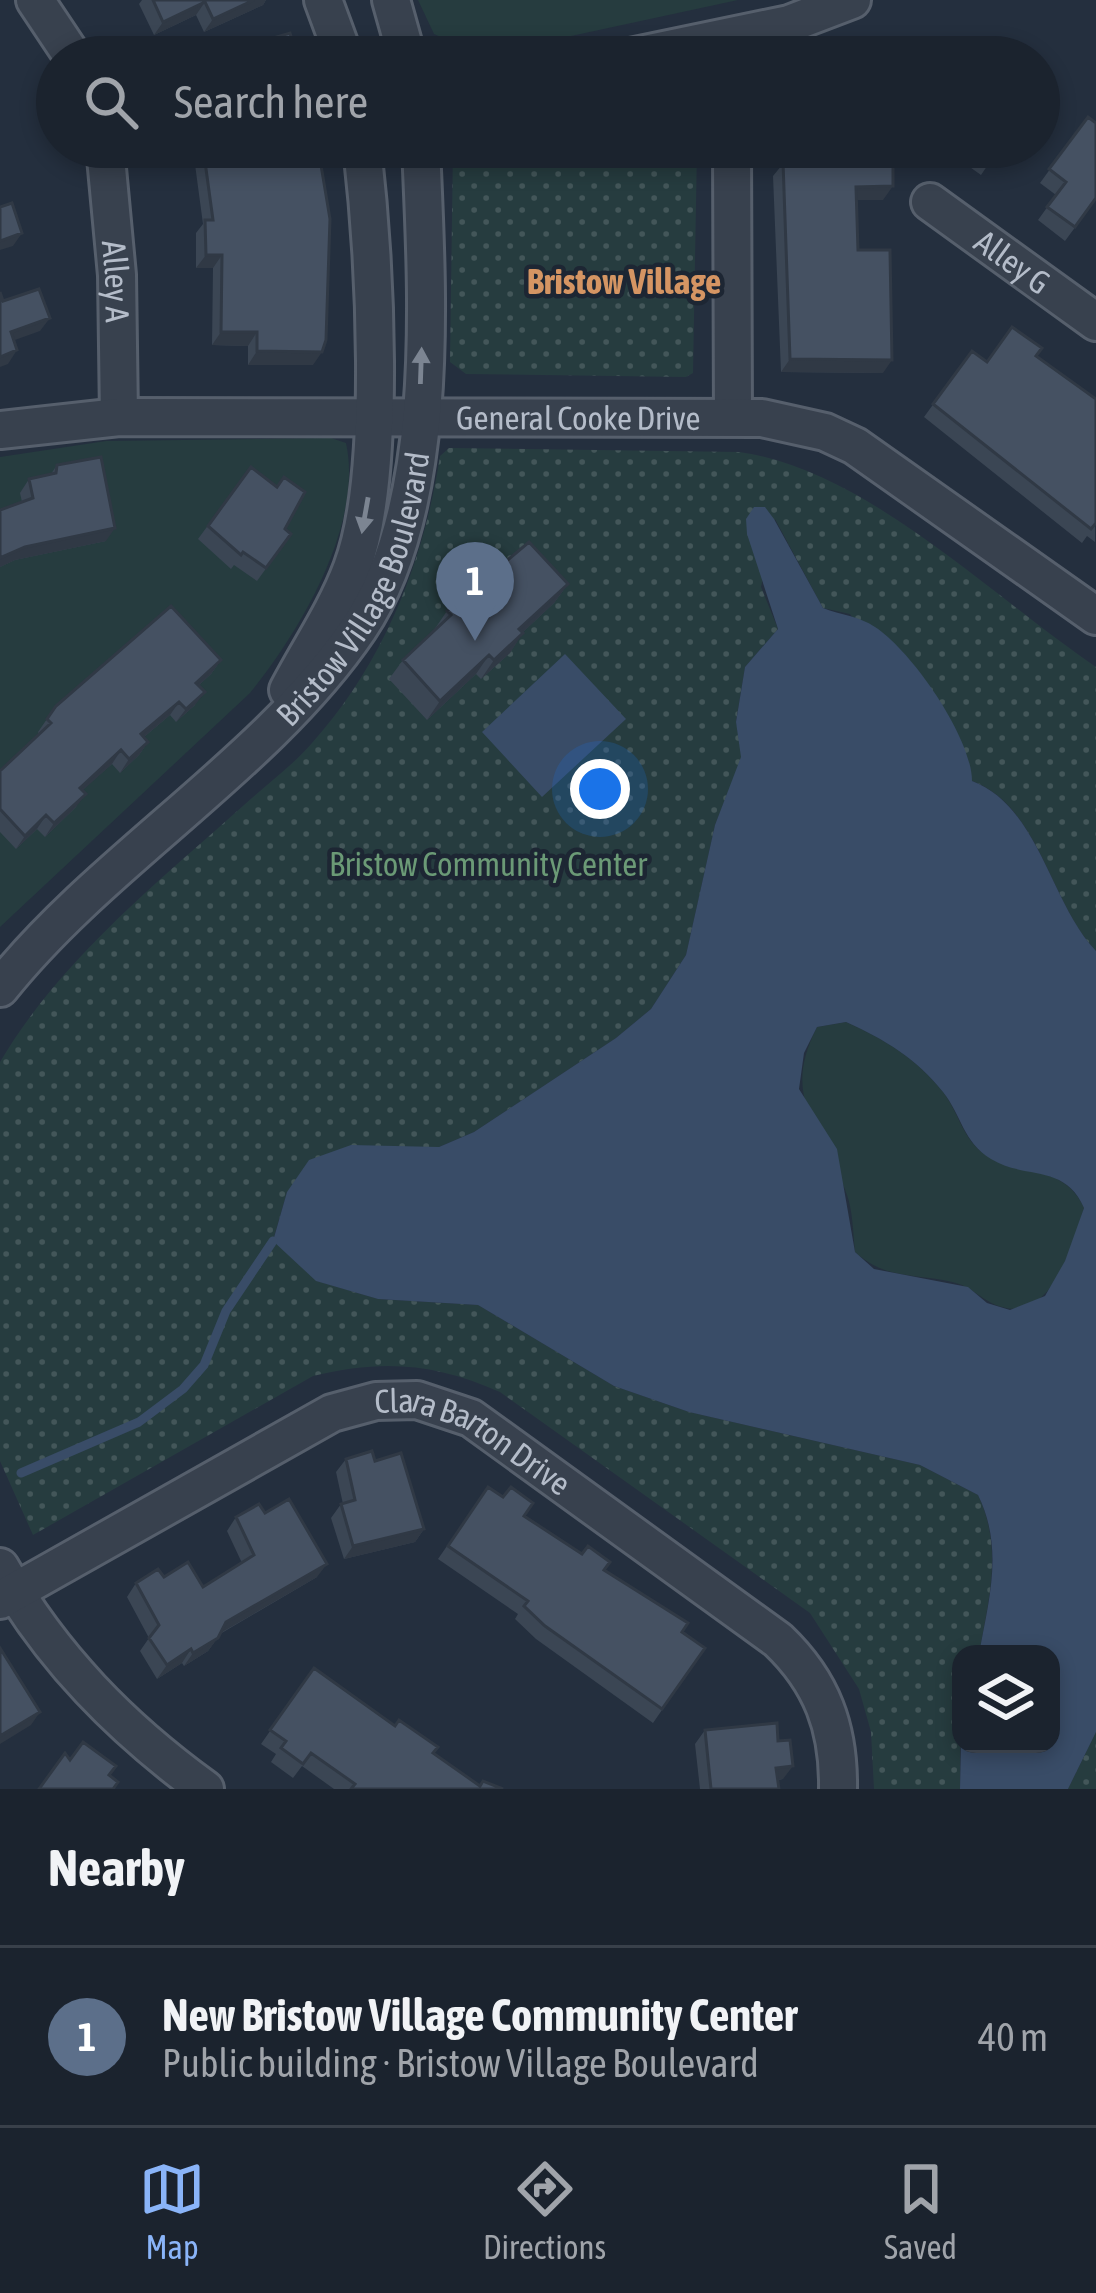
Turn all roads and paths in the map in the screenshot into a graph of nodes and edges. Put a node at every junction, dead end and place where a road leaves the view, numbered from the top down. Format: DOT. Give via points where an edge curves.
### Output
graph roads {
  1 [pos="35,0"];
  2 [pos="323,0"];
  3 [pos="391,0"];
  4 [pos="852,0"];
  5 [pos="59,36"];
  6 [pos="336,36"];
  7 [pos="401,36"];
  8 [pos="762,36"];
  9 [pos="107,168"];
  10 [pos="363,168"];
  11 [pos="422,168"];
  12 [pos="733,168"];
  13 [pos="930,202"];
  14 [pos="1096,322"];
  15 [pos="119,417"];
  16 [pos="372,417"];
  17 [pos="419,417"];
  18 [pos="733,417"];
  19 [pos="0,430"];
  20 [pos="1096,616"];
  21 [pos="266,730"];
  22 [pos="0,988"];
  23 [pos="5,1587"];
  24 [pos="206,1789"];
  25 [pos="838,1789"];
  1 -- 5 [label="street"];
  2 -- 6 [label="street"];
  3 -- 7 [label="street"];
  4 -- 8 [label="street"];
  9 -- 15 [label="street, Alley A"];
  10 -- 16 [label="street, Bristow Village Boulevard"];
  17 -- 11 [label="street, Bristow Village Boulevard, one-way"];
  12 -- 18 [label="street"];
  13 -- 14 [label="street, Alley G"];
  15 -- 16 [label="street, General Cooke Drive"];
  15 -- 19 [label="street, General Cooke Drive"];
  16 -- 17 [label="street, General Cooke Drive"];
  16 -- 21 [label="street, Bristow Village Boulevard, one-way" via="369,494 352,569"];
  17 -- 18 [label="street, General Cooke Drive"];
  17 -- 21 [label="street, Bristow Village Boulevard" via="410,494 385,577 361,626"];
  18 -- 20 [label="street, General Cooke Drive" via="793,424 855,446"];
  21 -- 22 [label="street, Bristow Village Boulevard"];
  23 -- 24 [label="street" via="94,1698"];
  23 -- 25 [label="street, Clara Barton Drive" via="332,1413 376,1401 441,1405 500,1435 802,1663 836,1742"];
}
